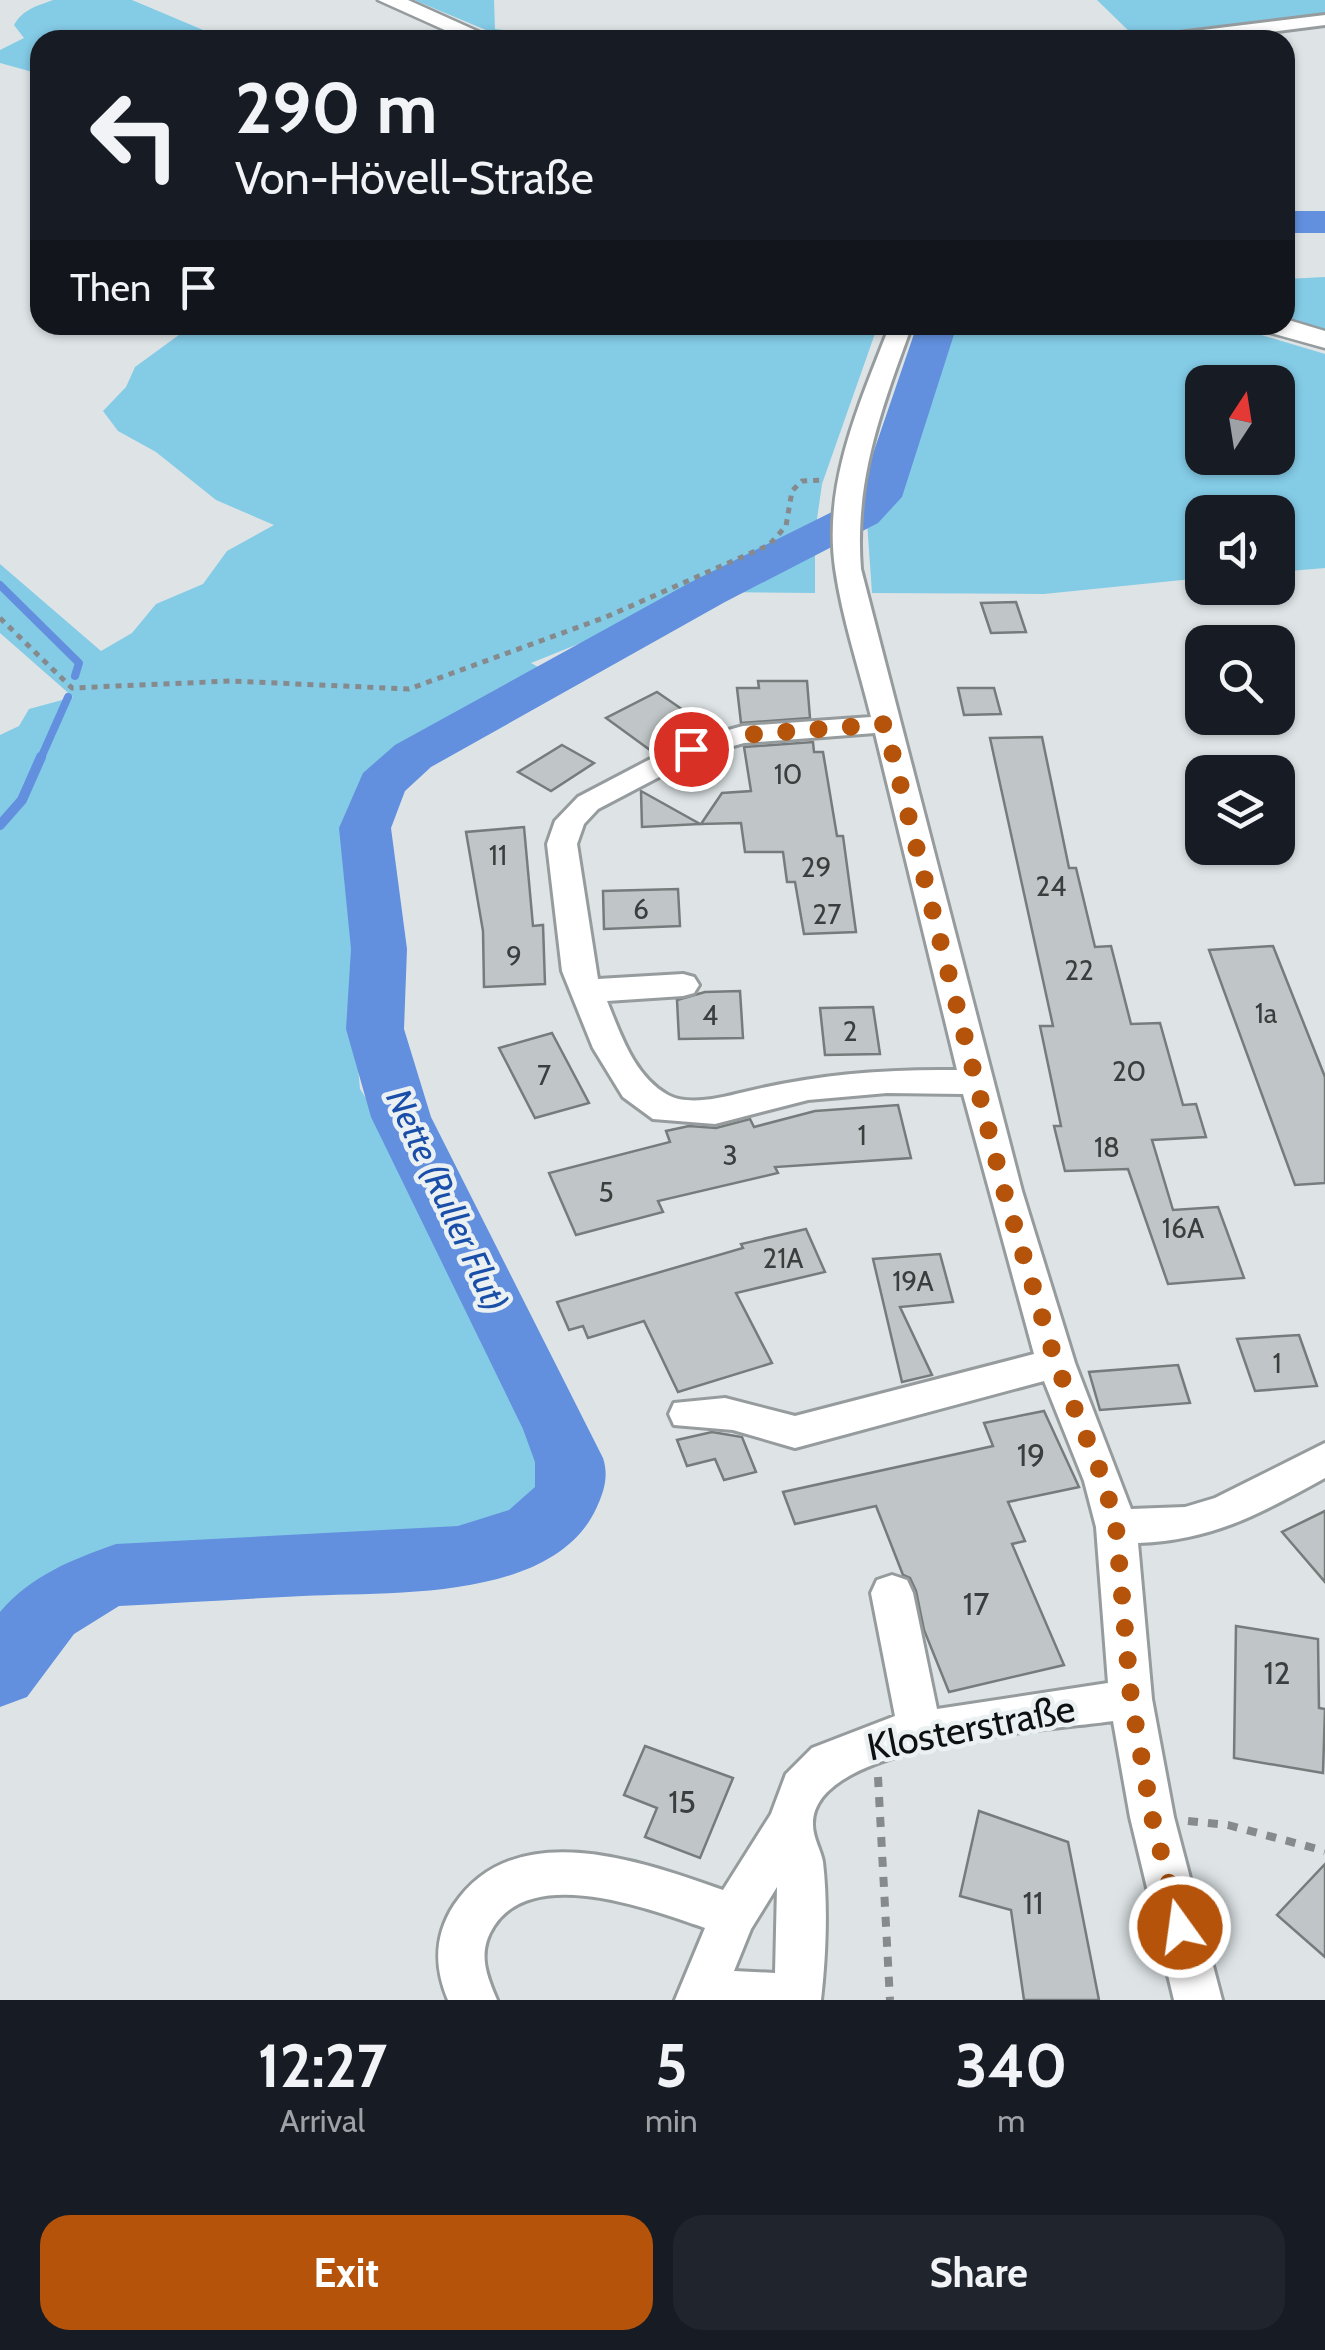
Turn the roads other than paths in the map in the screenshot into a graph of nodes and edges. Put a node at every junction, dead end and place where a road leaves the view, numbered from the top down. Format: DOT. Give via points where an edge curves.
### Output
graph roads {
  1 [pos="389,0"];
  2 [pos="1325,20"];
  3 [pos="462,30"];
  4 [pos="1244,30"];
  5 [pos="1295,331"];
  6 [pos="898,335"];
  7 [pos="1325,340"];
  8 [pos="885,724"];
  9 [pos="682,986"];
  10 [pos="584,991"];
  11 [pos="974,1082"];
  12 [pos="1056,1363"];
  13 [pos="688,1414"];
  14 [pos="1325,1459"];
  15 [pos="1116,1527"];
  16 [pos="892,1593"];
  17 [pos="1131,1698"];
  18 [pos="920,1731"];
  19 [pos="790,1824"];
  20 [pos="733,1916"];
  21 [pos="701,1996"];
  22 [pos="473,2000"];
  23 [pos="1198,2000"];
  1 -- 3 [label="main road"];
  2 -- 4 [label="street"];
  5 -- 7 [label="main road"];
  6 -- 8 [label="street" via="845,490 854,604"];
  8 -- 10 [label="street" via="743,735 691,749 588,803 570,821 562,844"];
  8 -- 11 [label="street"];
  9 -- 10 [label="street"];
  10 -- 11 [label="street" via="635,1089 665,1110 715,1112 808,1088"];
  11 -- 12 [label="street"];
  12 -- 13 [label="street" via="795,1432 771,1431 722,1412"];
  12 -- 15 [label="street"];
  14 -- 15 [label="street" via="1226,1512 1185,1524"];
  15 -- 17 [label="street"];
  16 -- 18 [label="street"];
  17 -- 18 [label="street, Klosterstraße"];
  17 -- 23 [label="street" via="1152,1817"];
  18 -- 19 [label="street, Klosterstraße" via="876,1740 827,1762 802,1788"];
  19 -- 20 [label="street, Klosterstraße"];
  19 -- 21 [label="street, Klosterstraße" via="800,1862 798,1998"];
  20 -- 21 [label="street, Klosterstraße"];
  20 -- 22 [label="street" via="625,1883 560,1873 509,1880 479,1905 461,1940 460,1965"];
}
